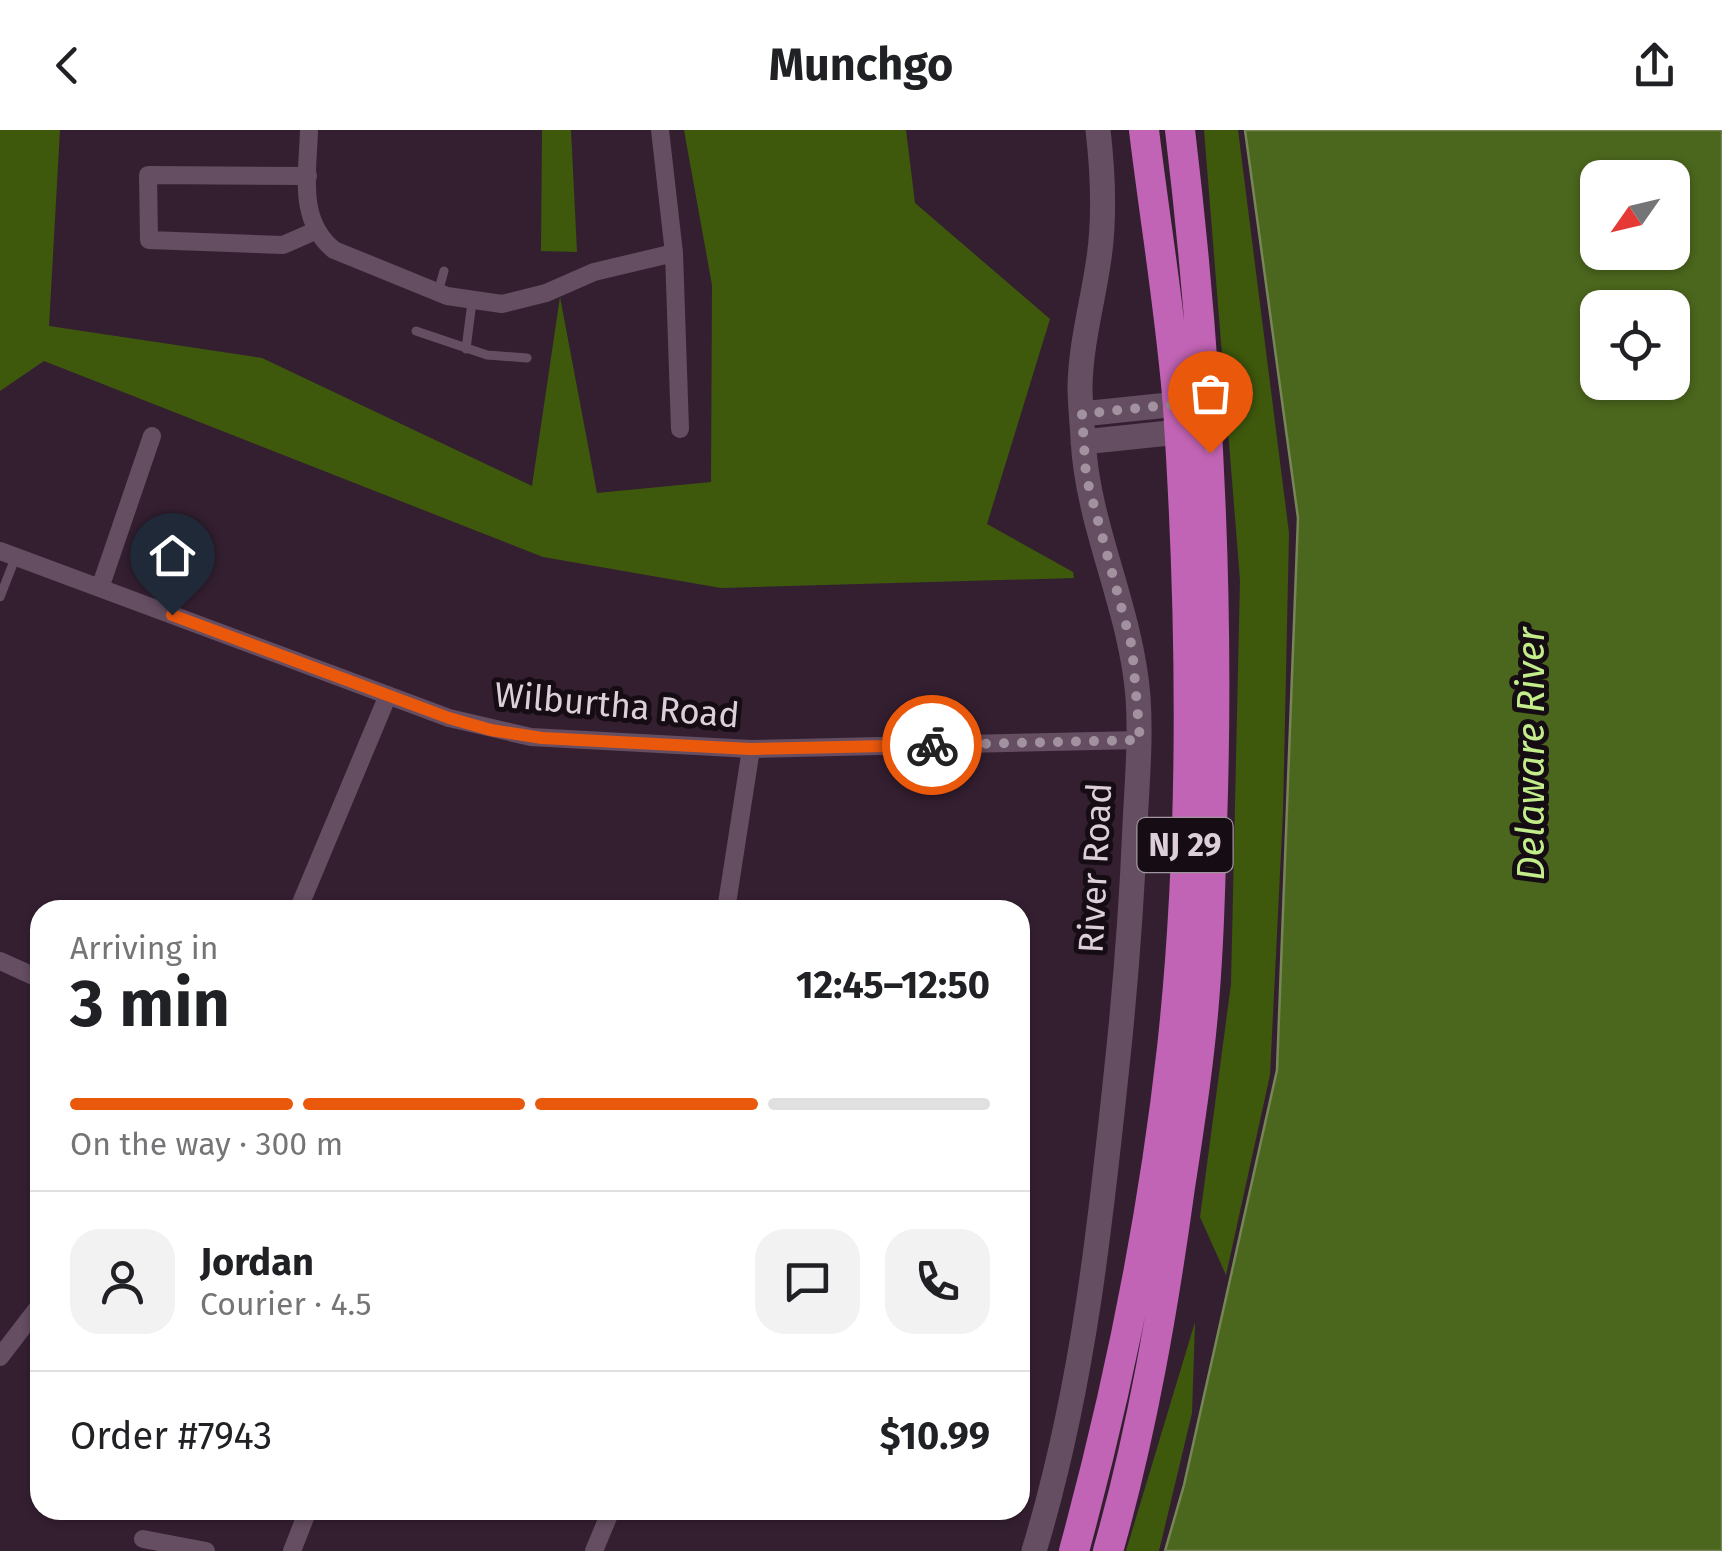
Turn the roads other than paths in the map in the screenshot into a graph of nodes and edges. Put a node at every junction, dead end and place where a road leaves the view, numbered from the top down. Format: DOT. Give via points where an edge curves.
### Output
graph roads {
  1 [pos="309,130"];
  2 [pos="660,130"];
  3 [pos="1098,130"];
  4 [pos="1144,130"];
  5 [pos="1180,130"];
  6 [pos="308,176"];
  7 [pos="315,231"];
  8 [pos="674,253"];
  9 [pos="444,271"];
  10 [pos="438,292"];
  11 [pos="472,302"];
  12 [pos="416,331"];
  13 [pos="466,350"];
  14 [pos="527,358"];
  15 [pos="1082,414"];
  16 [pos="1209,416"];
  17 [pos="1178,418"];
  18 [pos="680,428"];
  19 [pos="152,436"];
  20 [pos="1083,442"];
  21 [pos="8,554"];
  22 [pos="100,588"];
  23 [pos="0,597"];
  24 [pos="388,695"];
  25 [pos="1140,740"];
  26 [pos="750,749"];
  27 [pos="302,900"];
  28 [pos="727,900"];
  29 [pos="0,961"];
  30 [pos="30,974"];
  31 [pos="30,1318"];
  32 [pos="0,1357"];
  33 [pos="304,1520"];
  34 [pos="607,1520"];
  35 [pos="143,1538"];
  36 [pos="206,1551"];
  37 [pos="292,1551"];
  38 [pos="594,1551"];
  39 [pos="1034,1551"];
  40 [pos="1074,1551"];
  41 [pos="1108,1551"];
  1 -- 6 [label="street"];
  2 -- 8 [label="street"];
  3 -- 15 [label="street, River Road" via="1103,206 1082,358"];
  4 -- 17 [label="highway, NJ 29"];
  5 -- 16 [label="highway, NJ 29"];
  6 -- 7 [label="street"];
  6 -- 7 [label="street" via="148,175 149,240 284,245"];
  7 -- 10 [label="street" via="334,250"];
  8 -- 11 [label="street" via="594,272 524,301"];
  8 -- 18 [label="street"];
  9 -- 10 [label="lane"];
  10 -- 11 [label="street"];
  11 -- 13 [label="lane"];
  12 -- 13 [label="lane"];
  13 -- 14 [label="lane"];
  15 -- 17 [label="street"];
  15 -- 20 [label="street, River Road"];
  16 -- 17 [label="street"];
  16 -- 41 [label="highway, NJ 29" via="1215,751 1200,1050 1153,1362"];
  17 -- 20 [label="street"];
  17 -- 40 [label="highway, NJ 29" via="1186,798 1172,1047 1138,1276"];
  19 -- 22 [label="street"];
  20 -- 25 [label="street, River Road" via="1094,512 1132,647"];
  21 -- 22 [label="street, Wilburtha Road"];
  21 -- 23 [label="lane"];
  22 -- 24 [label="street, Wilburtha Road"];
  24 -- 26 [label="street, Wilburtha Road" via="531,737"];
  24 -- 27 [label="street"];
  25 -- 26 [label="street, Wilburtha Road"];
  25 -- 39 [label="street, River Road" via="1125,992 1098,1242 1070,1415"];
  26 -- 28 [label="street"];
  29 -- 30 [label="street"];
  31 -- 32 [label="street"];
  33 -- 37 [label="street"];
  34 -- 38 [label="street"];
  35 -- 36 [label="street"];
}
